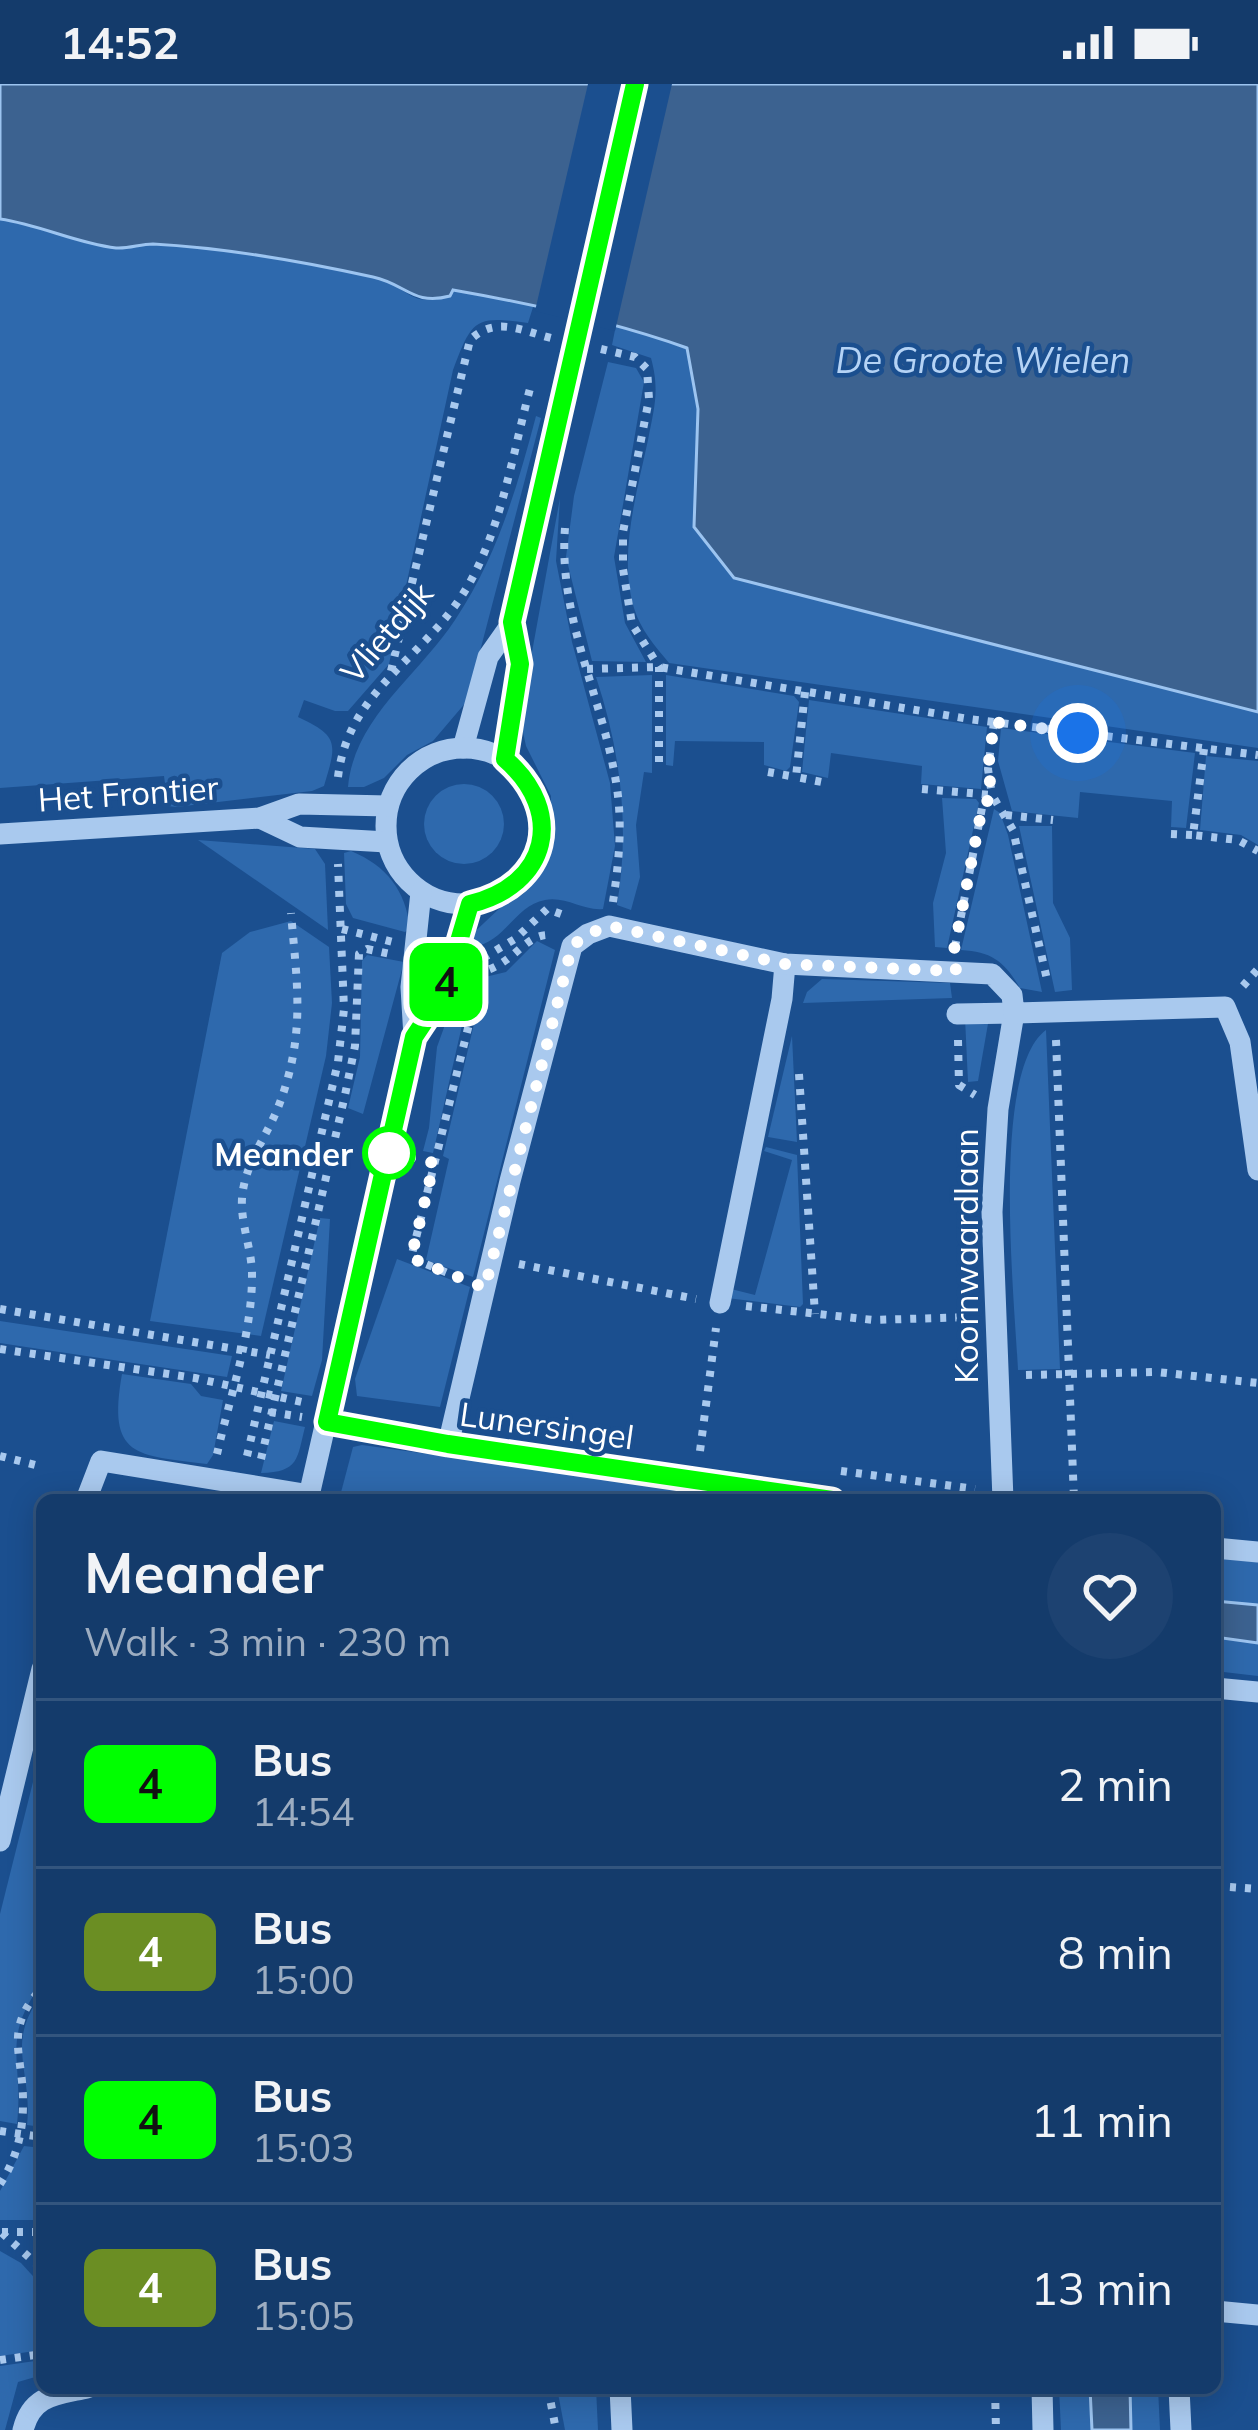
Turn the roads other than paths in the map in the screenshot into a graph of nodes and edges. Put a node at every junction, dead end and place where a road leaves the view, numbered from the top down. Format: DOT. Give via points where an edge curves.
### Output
graph roads {
  1 [pos="635,84"];
  2 [pos="512,622"];
  3 [pos="463,748"];
  4 [pos="505,759"];
  5 [pos="388,806"];
  6 [pos="260,818"];
  7 [pos="0,834"];
  8 [pos="387,842"];
  9 [pos="421,892"];
  10 [pos="470,904"];
  11 [pos="785,964"];
  12 [pos="1014,1013"];
  13 [pos="957,1014"];
  14 [pos="414,1037"];
  15 [pos="1258,1170"];
  16 [pos="720,1303"];
  17 [pos="327,1422"];
  18 [pos="448,1444"];
  19 [pos="88,1494"];
  20 [pos="295,1494"];
  21 [pos="310,1494"];
  22 [pos="792,1494"];
  23 [pos="1003,1494"];
  24 [pos="1221,1549"];
  25 [pos="1258,1552"];
  26 [pos="1221,1689"];
  27 [pos="1258,1692"];
  28 [pos="36,1694"];
  29 [pos="0,1841"];
  30 [pos="1221,2312"];
  31 [pos="1258,2315"];
  32 [pos="57,2394"];
  33 [pos="620,2394"];
  34 [pos="1042,2394"];
  35 [pos="1179,2394"];
  36 [pos="23,2430"];
  37 [pos="622,2430"];
  38 [pos="1043,2430"];
  39 [pos="1181,2430"];
  1 -- 2 [label="street, bridge"];
  2 -- 3 [label="street" via="488,657"];
  2 -- 4 [label="street" via="520,664"];
  3 -- 4 [label="street"];
  3 -- 5 [label="street" via="408,771"];
  4 -- 10 [label="street" via="536,796 541,844 515,886"];
  5 -- 6 [label="street, Het Frontier" via="299,804"];
  5 -- 8 [label="street"];
  6 -- 7 [label="street, Het Frontier"];
  6 -- 8 [label="street, Het Frontier" via="300,837"];
  8 -- 9 [label="street"];
  9 -- 10 [label="street"];
  9 -- 14 [label="street"];
  10 -- 14 [label="street" via="444,992"];
  11 -- 12 [label="street" via="992,974 1012,995"];
  11 -- 16 [label="street"];
  11 -- 18 [label="street" via="609,926 572,946"];
  12 -- 13 [label="street"];
  12 -- 15 [label="street" via="1225,1007 1240,1042"];
  12 -- 23 [label="street, Koornwaardlaan" via="992,1212"];
  14 -- 17 [label="street"];
  17 -- 18 [label="street, Lunersingel"];
  17 -- 21 [label="street"];
  18 -- 22 [label="street, Lunersingel"];
  19 -- 20 [label="street" via="100,1461"];
  24 -- 25 [label="street"];
  26 -- 27 [label="street"];
  28 -- 29 [label="street"];
  30 -- 31 [label="street"];
  32 -- 36 [label="street" via="34,2403"];
  33 -- 37 [label="street"];
  34 -- 38 [label="street"];
  35 -- 39 [label="street"];
}
